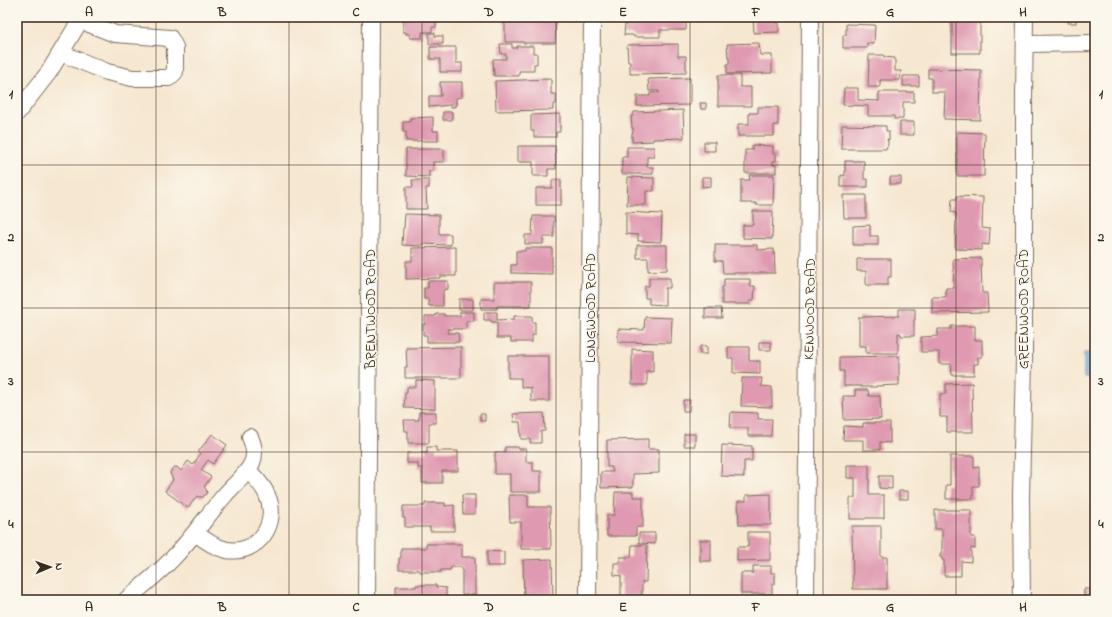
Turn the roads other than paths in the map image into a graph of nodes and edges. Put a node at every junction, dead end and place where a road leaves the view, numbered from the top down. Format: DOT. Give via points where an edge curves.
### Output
graph roads {
  1 [pos="371,17"];
  2 [pos="592,17"];
  3 [pos="810,17"];
  4 [pos="1025,17"];
  5 [pos="80,18"];
  6 [pos="1025,44"];
  7 [pos="1095,44"];
  8 [pos="61,53"];
  9 [pos="17,113"];
  10 [pos="250,437"];
  11 [pos="248,470"];
  12 [pos="195,532"];
  13 [pos="126,600"];
  14 [pos="368,600"];
  15 [pos="588,600"];
  16 [pos="806,600"];
  17 [pos="1022,600"];
  1 -- 14 [label="street, BRENTWOOD ROAD"];
  2 -- 15 [label="street, LONGWOOD ROAD"];
  3 -- 16 [label="street, KENWOOD ROAD"];
  4 -- 6 [label="street, GREENWOOD ROAD"];
  5 -- 8 [label="street"];
  5 -- 8 [label="street" via="115,34 170,38 175,47 175,72 169,78 132,78 108,72"];
  6 -- 7 [label="street"];
  6 -- 17 [label="street, GREENWOOD ROAD"];
  8 -- 9 [label="street"];
  10 -- 11 [label="street" via="254,454"];
  11 -- 12 [label="street"];
  11 -- 12 [label="street" via="268,496 272,514 267,531 245,548 228,550 213,546"];
  12 -- 13 [label="street" via="174,557"];
}
